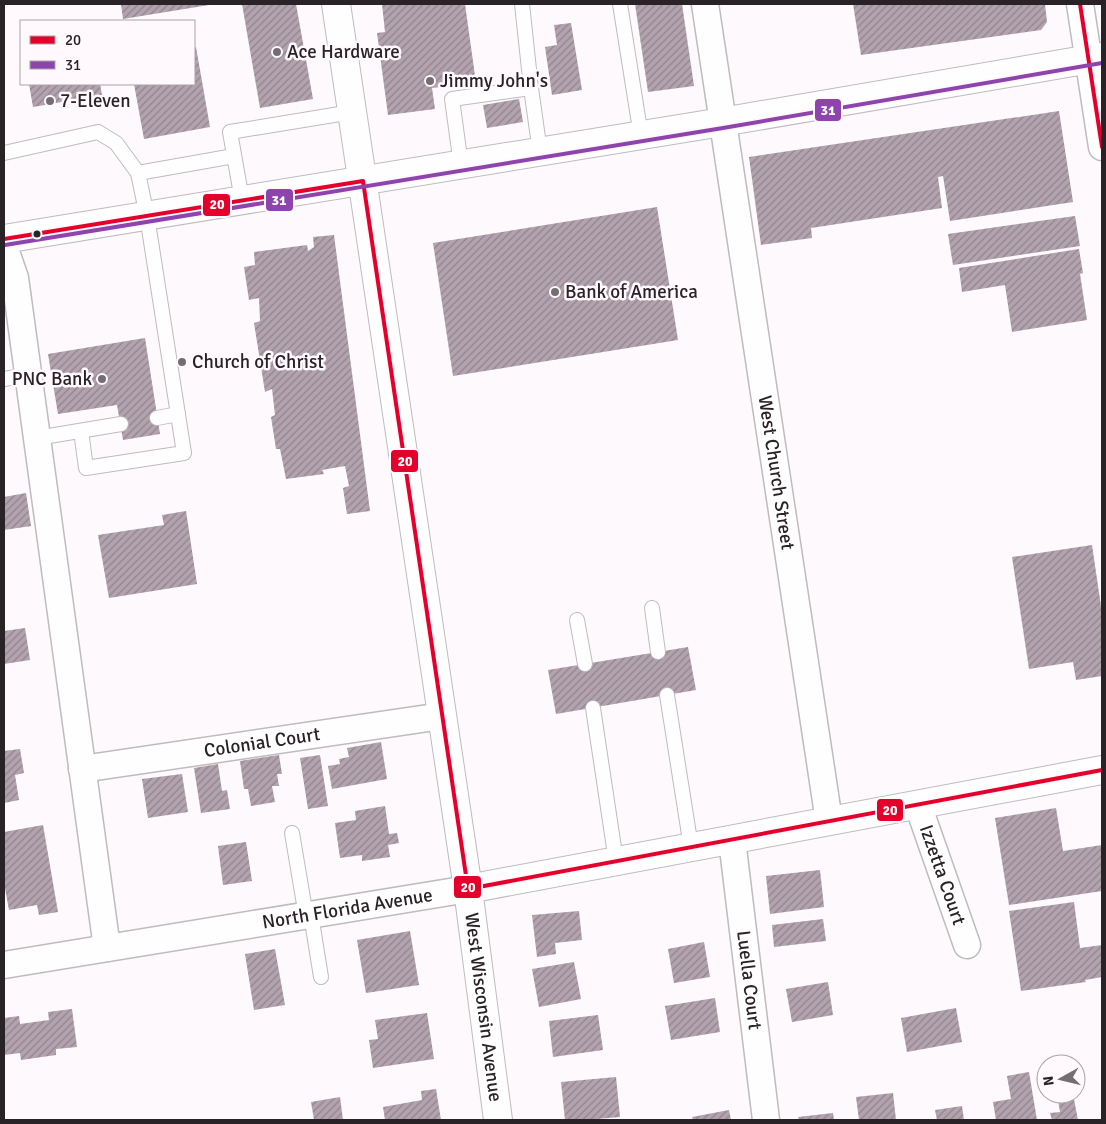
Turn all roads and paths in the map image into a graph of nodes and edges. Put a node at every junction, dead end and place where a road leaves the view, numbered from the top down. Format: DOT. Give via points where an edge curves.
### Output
graph roads {
  1 [pos="336,4"];
  2 [pos="522,4"];
  3 [pos="620,4"];
  4 [pos="705,4"];
  5 [pos="1080,4"];
  6 [pos="1096,58"];
  7 [pos="531,88"];
  8 [pos="352,112"];
  9 [pos="722,122"];
  10 [pos="642,136"];
  11 [pos="1102,147"];
  12 [pos="540,152"];
  13 [pos="4,153"];
  14 [pos="234,156"];
  15 [pos="461,165"];
  16 [pos="138,173"];
  17 [pos="363,181"];
  18 [pos="242,200"];
  19 [pos="147,216"];
  20 [pos="4,239"];
  21 [pos="4,246"];
  22 [pos="16,377"];
  23 [pos="178,414"];
  24 [pos="158,418"];
  25 [pos="121,424"];
  26 [pos="81,431"];
  27 [pos="37,438"];
  28 [pos="652,608"];
  29 [pos="577,620"];
  30 [pos="658,652"];
  31 [pos="584,664"];
  32 [pos="667,695"];
  33 [pos="593,708"];
  34 [pos="442,716"];
  35 [pos="82,768"];
  36 [pos="1102,770"];
  37 [pos="918,805"];
  38 [pos="829,822"];
  39 [pos="292,833"];
  40 [pos="732,840"];
  41 [pos="692,847"];
  42 [pos="616,862"];
  43 [pos="468,890"];
  44 [pos="309,915"];
  45 [pos="967,945"];
  46 [pos="107,948"];
  47 [pos="4,965"];
  48 [pos="321,977"];
  49 [pos="498,1120"];
  50 [pos="766,1120"];
  1 -- 8 [label="street, West Wisconsin Avenue"];
  2 -- 7 [label="lane"];
  3 -- 10 [label="lane"];
  4 -- 9 [label="street, West Church Street"];
  5 -- 6 [label="street"];
  6 -- 9 [label="street"];
  6 -- 11 [label="street"];
  7 -- 12 [label="lane"];
  7 -- 15 [label="lane" via="452,99"];
  8 -- 14 [label="lane" via="230,132"];
  8 -- 17 [label="street, West Wisconsin Avenue"];
  9 -- 10 [label="street"];
  9 -- 38 [label="street, West Church Street"];
  10 -- 12 [label="street"];
  12 -- 15 [label="street"];
  13 -- 16 [label="lane" via="98,132 116,143"];
  14 -- 16 [label="lane"];
  14 -- 18 [label="lane"];
  15 -- 17 [label="street"];
  16 -- 19 [label="lane"];
  17 -- 18 [label="street"];
  17 -- 34 [label="street, West Wisconsin Avenue"];
  18 -- 19 [label="street"];
  19 -- 20 [label="street"];
  19 -- 23 [label="lane"];
  21 -- 22 [label="street" via="15,278"];
  22 -- 27 [label="street"];
  23 -- 24 [label="lane"];
  23 -- 26 [label="lane" via="184,453 86,468"];
  25 -- 26 [label="lane"];
  26 -- 27 [label="lane"];
  27 -- 35 [label="street"];
  28 -- 30 [label="lane"];
  29 -- 31 [label="lane"];
  32 -- 41 [label="lane"];
  33 -- 42 [label="lane"];
  34 -- 35 [label="street, Colonial Court"];
  34 -- 43 [label="street, West Wisconsin Avenue"];
  35 -- 46 [label="street"];
  36 -- 37 [label="street, North Florida Avenue"];
  37 -- 38 [label="street, North Florida Avenue"];
  37 -- 45 [label="street, Izzetta Court"];
  38 -- 40 [label="street, North Florida Avenue"];
  39 -- 44 [label="lane"];
  40 -- 41 [label="street, North Florida Avenue"];
  40 -- 50 [label="street, Luella Court"];
  41 -- 42 [label="street, North Florida Avenue"];
  42 -- 43 [label="street, North Florida Avenue"];
  43 -- 44 [label="street, North Florida Avenue"];
  43 -- 49 [label="street, West Wisconsin Avenue"];
  44 -- 46 [label="street, North Florida Avenue"];
  44 -- 48 [label="lane"];
  46 -- 47 [label="street, North Florida Avenue"];
}
